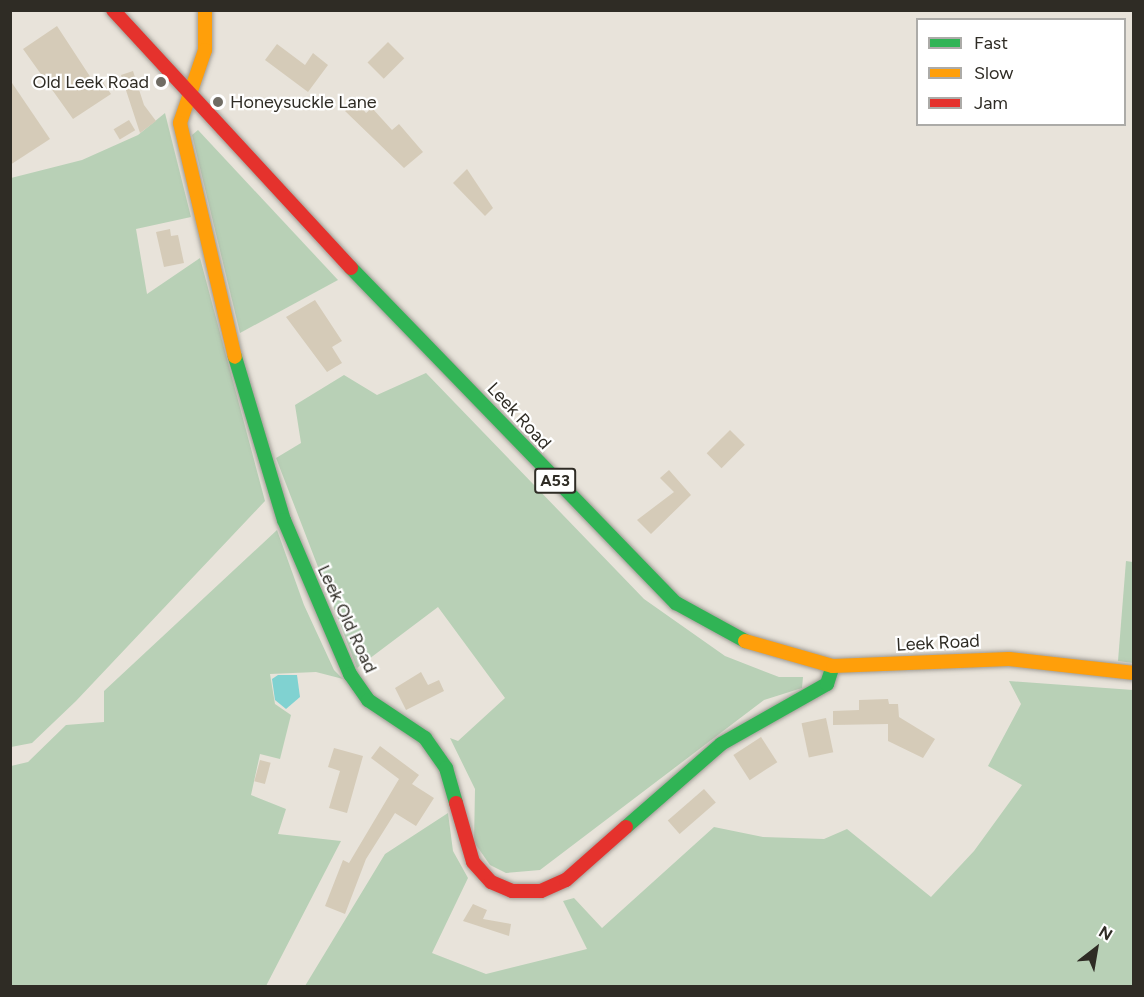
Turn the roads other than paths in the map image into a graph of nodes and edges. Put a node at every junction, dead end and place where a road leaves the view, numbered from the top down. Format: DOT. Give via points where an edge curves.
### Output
graph roads {
  1 [pos="113,10"];
  2 [pos="205,10"];
  3 [pos="189,92"];
  4 [pos="833,666"];
  5 [pos="1134,673"];
  1 -- 3 [label="main road, Leek Road / A53"];
  2 -- 3 [label="main road" via="205,50"];
  3 -- 4 [label="main road, Leek Road / A53" via="642,573 719,631 759,649"];
  3 -- 4 [label="main road, Leek Old Road" via="180,123 240,377 284,520 350,674 368,700 425,738 446,768 473,862 491,882 512,891 541,891 566,880 721,744 827,684"];
  4 -- 5 [label="main road, Leek Road / A53" via="1009,659"];
}
